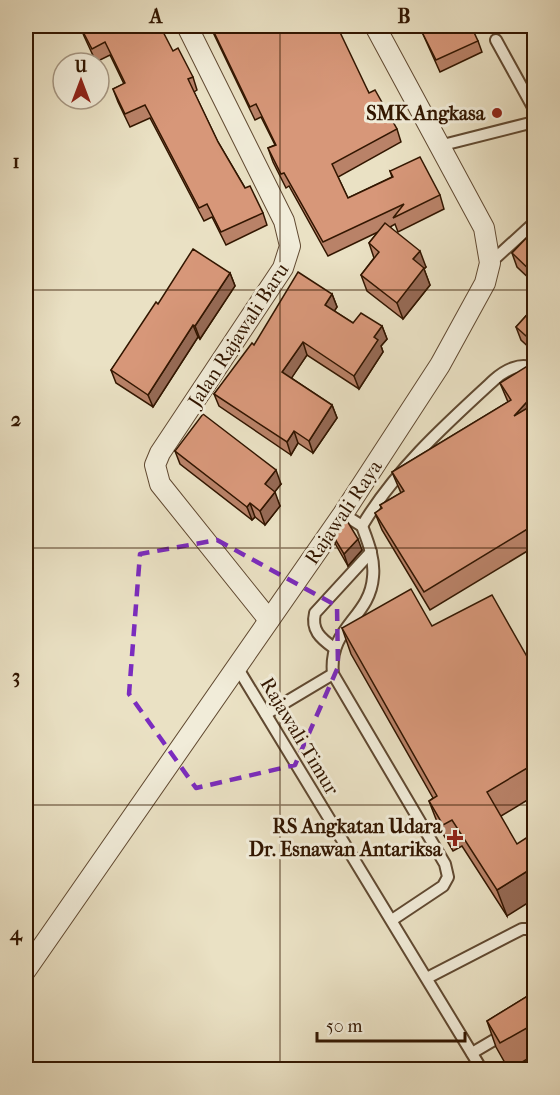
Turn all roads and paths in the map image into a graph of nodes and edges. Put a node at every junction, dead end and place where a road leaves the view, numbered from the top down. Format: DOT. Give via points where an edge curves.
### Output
graph roads {
  1 [pos="187,26"];
  2 [pos="375,26"];
  3 [pos="496,40"];
  4 [pos="534,109"];
  5 [pos="534,122"];
  6 [pos="439,146"];
  7 [pos="534,224"];
  8 [pos="490,263"];
  9 [pos="534,369"];
  10 [pos="343,514"];
  11 [pos="362,526"];
  12 [pos="371,552"];
  13 [pos="269,620"];
  14 [pos="334,648"];
  15 [pos="237,667"];
  16 [pos="333,674"];
  17 [pos="266,714"];
  18 [pos="392,920"];
  19 [pos="534,929"];
  20 [pos="26,970"];
  21 [pos="427,978"];
  22 [pos="517,1026"];
  23 [pos="472,1053"];
  24 [pos="482,1070"];
  1 -- 13 [label="street, Jalan Rajawali Baru" via="284,220 290,246 283,268 160,453 155,471 160,484"];
  2 -- 6 [label="street"];
  3 -- 4 [label="lane"];
  5 -- 6 [label="lane"];
  6 -- 8 [label="street" via="484,228"];
  7 -- 8 [label="lane"];
  8 -- 10 [label="street, Rajawali Raya" via="477,298 440,365"];
  9 -- 11 [label="lane" via="519,366 494,380 425,444 385,490"];
  10 -- 11 [label="lane"];
  10 -- 13 [label="street, Rajawali Raya"];
  11 -- 12 [label="lane"];
  12 -- 14 [label="lane" via="370,590"];
  12 -- 14 [label="lane" via="315,613 316,632"];
  13 -- 15 [label="street, Rajawali Raya"];
  14 -- 16 [label="lane"];
  15 -- 17 [label="lane, Rajawali Timur"];
  15 -- 20 [label="street, Rajawali Raya"];
  16 -- 17 [label="lane"];
  16 -- 18 [label="lane" via="448,870 443,886"];
  17 -- 18 [label="lane, Rajawali Timur"];
  18 -- 21 [label="lane, Rajawali Timur"];
  19 -- 21 [label="lane" via="522,929"];
  21 -- 23 [label="lane, Rajawali Timur"];
  22 -- 23 [label="lane"];
  23 -- 24 [label="lane, Rajawali Timur"];
}
